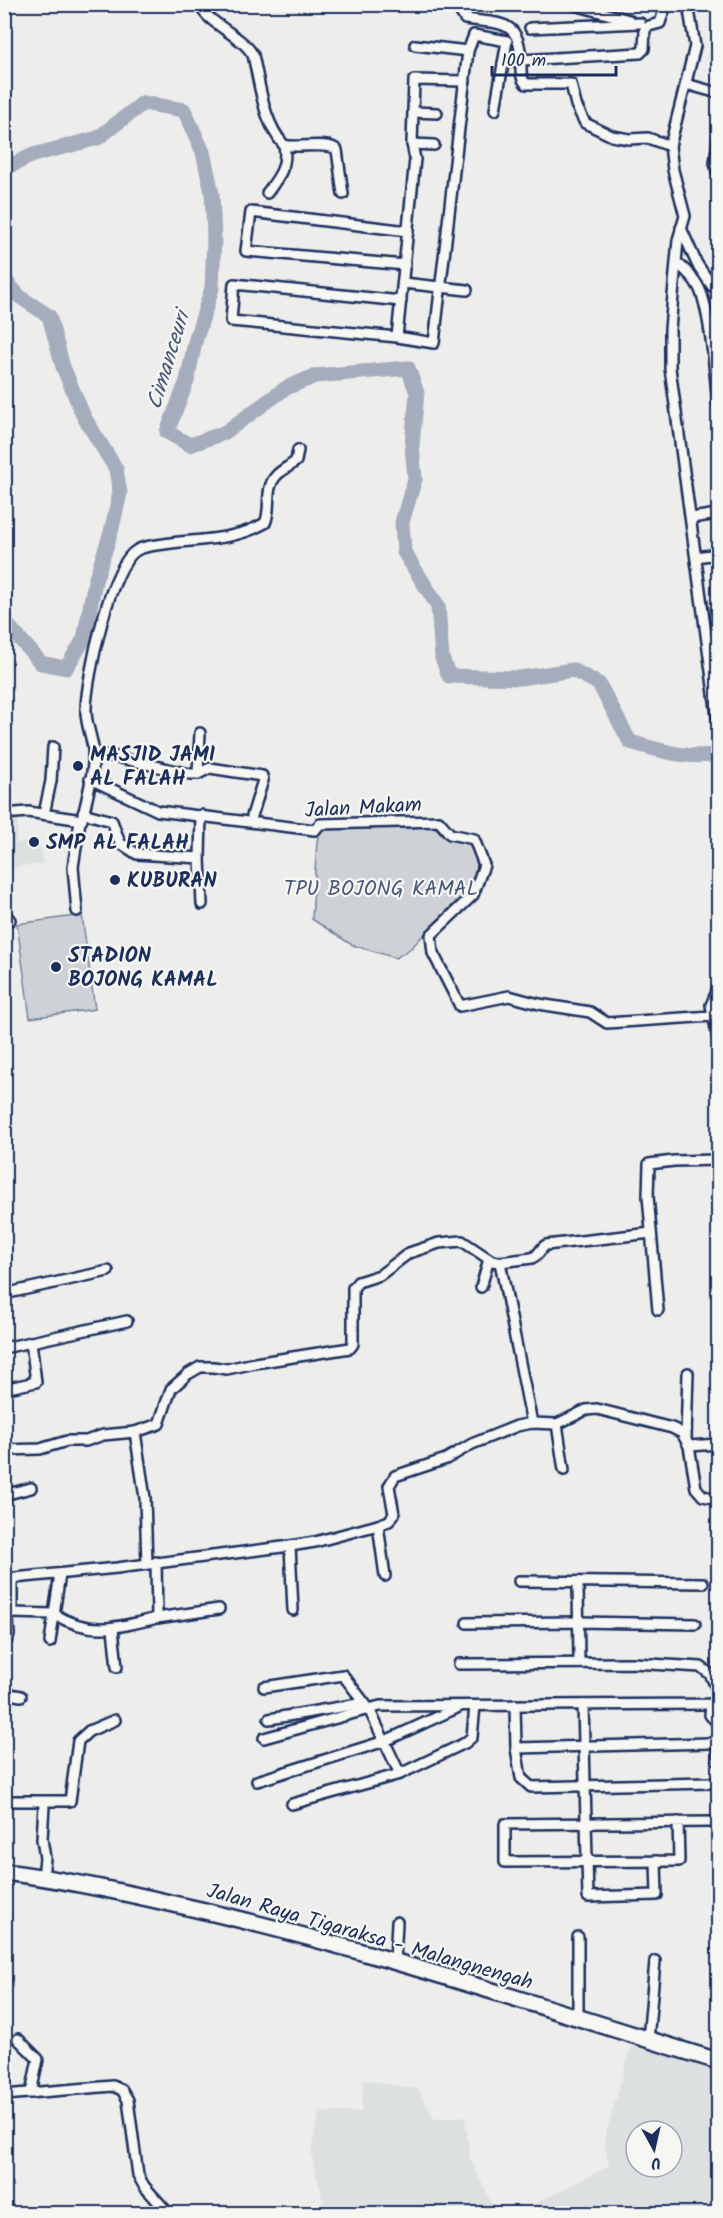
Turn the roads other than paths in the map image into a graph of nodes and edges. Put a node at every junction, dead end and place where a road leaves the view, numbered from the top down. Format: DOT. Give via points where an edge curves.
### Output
graph roads {
  1 [pos="200,4"];
  2 [pos="460,4"];
  3 [pos="666,4"];
  4 [pos="688,4"];
  5 [pos="575,5"];
  6 [pos="644,25"];
  7 [pos="530,28"];
  8 [pos="415,45"];
  9 [pos="468,51"];
  10 [pos="520,60"];
  11 [pos="503,63"];
  12 [pos="465,81"];
  13 [pos="686,84"];
  14 [pos="718,93"];
  15 [pos="495,110"];
  16 [pos="413,112"];
  17 [pos="437,113"];
  18 [pos="718,139"];
  19 [pos="412,144"];
  20 [pos="434,145"];
  21 [pos="284,146"];
  22 [pos="670,146"];
  23 [pos="717,163"];
  24 [pos="718,174"];
  25 [pos="267,193"];
  26 [pos="343,194"];
  27 [pos="681,228"];
  28 [pos="408,231"];
  29 [pos="676,262"];
  30 [pos="405,266"];
  31 [pos="403,283"];
  32 [pos="718,285"];
  33 [pos="441,287"];
  34 [pos="467,290"];
  35 [pos="401,301"];
  36 [pos="398,337"];
  37 [pos="715,356"];
  38 [pos="718,403"];
  39 [pos="298,450"];
  40 [pos="718,514"];
  41 [pos="691,518"];
  42 [pos="718,554"];
  43 [pos="696,557"];
  44 [pos="714,662"];
  45 [pos="718,723"];
  46 [pos="200,733"];
  47 [pos="53,747"];
  48 [pos="93,754"];
  49 [pos="198,774"];
  50 [pos="90,779"];
  51 [pos="4,814"];
  52 [pos="44,814"];
  53 [pos="201,815"];
  54 [pos="252,816"];
  55 [pos="82,817"];
  56 [pos="200,858"];
  57 [pos="202,904"];
  58 [pos="77,911"];
  59 [pos="718,989"];
  60 [pos="712,1016"];
  61 [pos="718,1038"];
  62 [pos="718,1160"];
  63 [pos="651,1233"];
  64 [pos="489,1259"];
  65 [pos="500,1262"];
  66 [pos="108,1271"];
  67 [pos="481,1287"];
  68 [pos="4,1294"];
  69 [pos="658,1310"];
  70 [pos="127,1321"];
  71 [pos="31,1342"];
  72 [pos="4,1348"];
  73 [pos="688,1373"];
  74 [pos="4,1389"];
  75 [pos="532,1423"];
  76 [pos="557,1424"];
  77 [pos="135,1432"];
  78 [pos="688,1442"];
  79 [pos="718,1444"];
  80 [pos="4,1450"];
  81 [pos="564,1470"];
  82 [pos="31,1488"];
  83 [pos="4,1495"];
  84 [pos="718,1499"];
  85 [pos="378,1525"];
  86 [pos="290,1546"];
  87 [pos="152,1563"];
  88 [pos="60,1574"];
  89 [pos="385,1576"];
  90 [pos="8,1579"];
  91 [pos="519,1581"];
  92 [pos="578,1582"];
  93 [pos="703,1583"];
  94 [pos="219,1609"];
  95 [pos="293,1610"];
  96 [pos="10,1613"];
  97 [pos="54,1614"];
  98 [pos="157,1618"];
  99 [pos="578,1622"];
  100 [pos="467,1623"];
  101 [pos="695,1624"];
  102 [pos="113,1629"];
  103 [pos="50,1642"];
  104 [pos="4,1646"];
  105 [pos="459,1664"];
  106 [pos="579,1664"];
  107 [pos="117,1667"];
  108 [pos="264,1687"];
  109 [pos="718,1691"];
  110 [pos="4,1693"];
  111 [pos="21,1696"];
  112 [pos="715,1702"];
  113 [pos="584,1705"];
  114 [pos="366,1706"];
  115 [pos="462,1706"];
  116 [pos="475,1706"];
  117 [pos="515,1706"];
  118 [pos="269,1719"];
  119 [pos="114,1720"];
  120 [pos="718,1723"];
  121 [pos="264,1738"];
  122 [pos="385,1741"];
  123 [pos="710,1743"];
  124 [pos="585,1746"];
  125 [pos="516,1748"];
  126 [pos="718,1761"];
  127 [pos="400,1774"];
  128 [pos="257,1781"];
  129 [pos="710,1783"];
  130 [pos="585,1786"];
  131 [pos="4,1801"];
  132 [pos="43,1802"];
  133 [pos="292,1804"];
  134 [pos="678,1822"];
  135 [pos="711,1822"];
  136 [pos="586,1823"];
  137 [pos="587,1861"];
  138 [pos="656,1861"];
  139 [pos="4,1872"];
  140 [pos="43,1877"];
  141 [pos="397,1922"];
  142 [pos="578,1938"];
  143 [pos="395,1961"];
  144 [pos="655,1961"];
  145 [pos="578,2017"];
  146 [pos="18,2040"];
  147 [pos="648,2040"];
  148 [pos="718,2061"];
  149 [pos="31,2093"];
  150 [pos="4,2095"];
  151 [pos="169,2214"];
  1 -- 21 [label="street" via="206,15 232,33 253,55 265,109"];
  2 -- 10 [label="street" via="465,19 508,27 515,32"];
  3 -- 6 [label="street" via="660,23"];
  4 -- 13 [label="street" via="695,46"];
  5 -- 6 [label="street"];
  6 -- 7 [label="street"];
  6 -- 10 [label="street" via="644,49 640,53"];
  8 -- 9 [label="street"];
  9 -- 11 [label="street" via="474,35 507,41"];
  9 -- 12 [label="street"];
  10 -- 11 [label="street"];
  10 -- 22 [label="street" via="521,78 526,84 571,84 585,123 612,136 648,138"];
  11 -- 15 [label="street"];
  12 -- 16 [label="street" via="414,80"];
  12 -- 33 [label="street"];
  13 -- 14 [label="street"];
  13 -- 22 [label="street"];
  16 -- 17 [label="street"];
  16 -- 19 [label="street"];
  18 -- 23 [label="street"];
  19 -- 20 [label="street"];
  19 -- 28 [label="street" via="415,159"];
  21 -- 25 [label="street" via="285,166"];
  21 -- 26 [label="street" via="334,146"];
  22 -- 27 [label="street" via="685,216"];
  23 -- 24 [label="street"];
  27 -- 29 [label="street"];
  27 -- 32 [label="street" via="697,264 712,286"];
  28 -- 30 [label="street"];
  28 -- 30 [label="street" via="251,212 246,250"];
  29 -- 37 [label="street" via="700,288"];
  29 -- 41 [label="street" via="670,368"];
  30 -- 31 [label="street"];
  31 -- 33 [label="street"];
  31 -- 35 [label="street"];
  33 -- 34 [label="street"];
  33 -- 36 [label="street" via="434,343"];
  35 -- 36 [label="street"];
  35 -- 36 [label="street" via="234,284 231,321"];
  37 -- 38 [label="street"];
  39 -- 48 [label="street" via="296,461 273,478 265,523 235,535 133,553 105,609 89,688 86,714"];
  40 -- 41 [label="street"];
  41 -- 43 [label="street"];
  42 -- 43 [label="street"];
  43 -- 44 [label="street"];
  44 -- 45 [label="street"];
  46 -- 49 [label="street"];
  47 -- 52 [label="street"];
  48 -- 49 [label="street"];
  48 -- 50 [label="street"];
  49 -- 54 [label="street" via="210,768 261,776"];
  50 -- 53 [label="street, Jalan Makam" via="158,811"];
  50 -- 55 [label="street"];
  51 -- 52 [label="street"];
  52 -- 55 [label="street"];
  53 -- 56 [label="street"];
  53 -- 60 [label="street, Jalan Makam" via="315,830 320,824 439,821 450,834 474,839 484,865 473,894 430,936 433,953 460,1005 509,996 590,1012 607,1023"];
  55 -- 56 [label="street" via="112,821 120,843 137,854"];
  55 -- 58 [label="street" via="73,867"];
  56 -- 57 [label="street"];
  59 -- 60 [label="street" via="711,1005"];
  60 -- 61 [label="street"];
  62 -- 63 [label="street" via="649,1164"];
  63 -- 65 [label="street" via="550,1244 542,1246 532,1258"];
  63 -- 69 [label="street"];
  64 -- 65 [label="street"];
  64 -- 67 [label="street"];
  64 -- 77 [label="street" via="462,1240 408,1253 380,1275 358,1282 353,1288 350,1348 227,1369 200,1367 171,1389 160,1424"];
  65 -- 75 [label="street"];
  66 -- 68 [label="street"];
  70 -- 71 [label="street"];
  71 -- 72 [label="street"];
  71 -- 74 [label="street" via="36,1382"];
  73 -- 78 [label="street"];
  75 -- 76 [label="street"];
  75 -- 85 [label="street" via="472,1444 446,1460 395,1476 389,1486 394,1514"];
  76 -- 78 [label="street" via="597,1409 678,1430"];
  76 -- 81 [label="street"];
  77 -- 80 [label="street" via="40,1449"];
  77 -- 87 [label="street"];
  78 -- 79 [label="street"];
  78 -- 84 [label="street" via="696,1488 703,1496"];
  82 -- 83 [label="street"];
  85 -- 86 [label="street"];
  85 -- 89 [label="street"];
  86 -- 87 [label="street"];
  86 -- 95 [label="street"];
  87 -- 88 [label="street"];
  87 -- 98 [label="street"];
  88 -- 90 [label="street"];
  88 -- 97 [label="street"];
  90 -- 96 [label="street"];
  91 -- 92 [label="street"];
  92 -- 93 [label="street"];
  92 -- 99 [label="street"];
  94 -- 98 [label="street"];
  96 -- 97 [label="street"];
  96 -- 104 [label="street"];
  97 -- 102 [label="street" via="95,1629"];
  97 -- 103 [label="street"];
  98 -- 102 [label="street"];
  99 -- 100 [label="street"];
  99 -- 101 [label="street"];
  99 -- 106 [label="street"];
  102 -- 107 [label="street"];
  105 -- 106 [label="street"];
  106 -- 109 [label="street" via="700,1666 710,1674"];
  108 -- 114 [label="street" via="343,1675"];
  110 -- 111 [label="street"];
  112 -- 113 [label="street"];
  112 -- 120 [label="street" via="710,1715"];
  113 -- 117 [label="street"];
  113 -- 124 [label="street"];
  114 -- 115 [label="street"];
  114 -- 118 [label="street"];
  114 -- 121 [label="street"];
  114 -- 122 [label="street"];
  115 -- 116 [label="street"];
  115 -- 122 [label="street"];
  116 -- 117 [label="street"];
  116 -- 127 [label="street" via="472,1737"];
  117 -- 125 [label="street"];
  119 -- 132 [label="street" via="89,1731 78,1741 70,1801"];
  120 -- 126 [label="street"];
  122 -- 127 [label="street"];
  122 -- 128 [label="street"];
  123 -- 124 [label="street"];
  124 -- 125 [label="street"];
  124 -- 130 [label="street"];
  125 -- 130 [label="street" via="525,1784"];
  127 -- 133 [label="street"];
  129 -- 130 [label="street"];
  130 -- 136 [label="street"];
  131 -- 132 [label="street"];
  132 -- 140 [label="street"];
  134 -- 135 [label="street"];
  134 -- 136 [label="street"];
  134 -- 138 [label="street" via="679,1861"];
  136 -- 137 [label="street"];
  136 -- 137 [label="street" via="505,1824 505,1862"];
  137 -- 138 [label="street"];
  137 -- 138 [label="street" via="588,1897 657,1895"];
  139 -- 140 [label="main road, Jalan Raya Tigaraksa - Malangnengah"];
  140 -- 143 [label="main road, Jalan Raya Tigaraksa - Malangnengah" via="282,1929"];
  141 -- 143 [label="street"];
  142 -- 145 [label="street"];
  143 -- 145 [label="main road, Jalan Raya Tigaraksa - Malangnengah"];
  144 -- 147 [label="street"];
  145 -- 147 [label="main road, Jalan Raya Tigaraksa - Malangnengah"];
  146 -- 149 [label="street" via="38,2060"];
  147 -- 148 [label="main road, Jalan Raya Tigaraksa - Malangnengah"];
  149 -- 150 [label="street"];
  149 -- 151 [label="street" via="113,2086 122,2090 128,2100 138,2175"];
}
